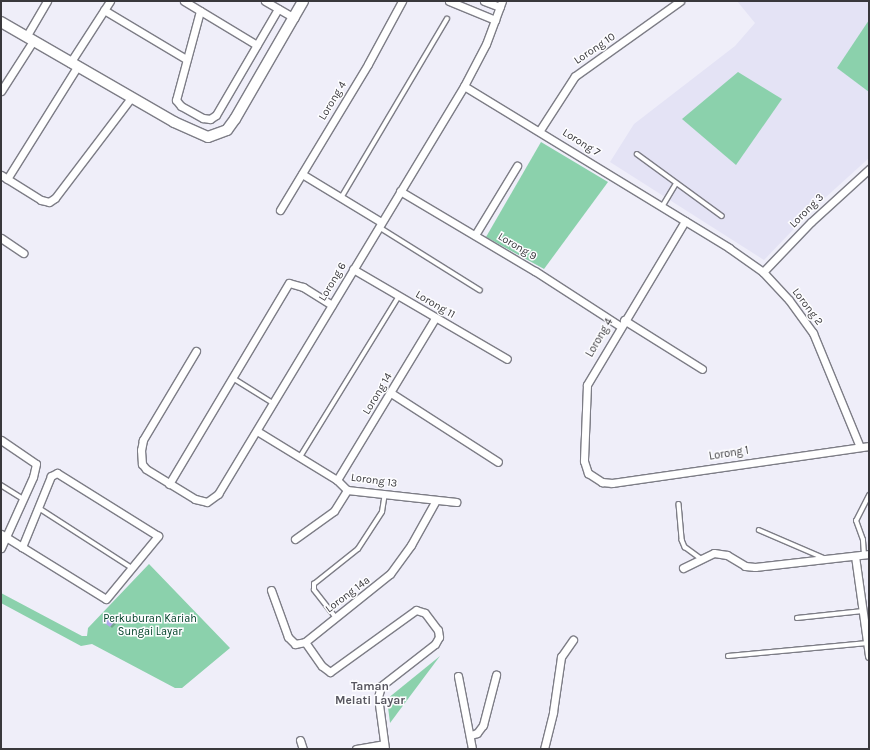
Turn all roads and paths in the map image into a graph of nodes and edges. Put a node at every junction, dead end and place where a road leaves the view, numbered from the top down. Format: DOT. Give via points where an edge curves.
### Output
graph roads {
  1 [pos="47,1"];
  2 [pos="110,1"];
  3 [pos="184,1"];
  4 [pos="265,1"];
  5 [pos="303,1"];
  6 [pos="402,1"];
  7 [pos="449,1"];
  8 [pos="484,1"];
  9 [pos="680,1"];
  10 [pos="191,3"];
  11 [pos="501,4"];
  12 [pos="278,9"];
  13 [pos="104,10"];
  14 [pos="200,11"];
  15 [pos="294,18"];
  16 [pos="447,19"];
  17 [pos="495,20"];
  18 [pos="1,22"];
  19 [pos="29,39"];
  20 [pos="257,45"];
  21 [pos="186,59"];
  22 [pos="74,65"];
  23 [pos="464,86"];
  24 [pos="1,91"];
  25 [pos="130,98"];
  26 [pos="540,130"];
  27 [pos="637,154"];
  28 [pos="517,166"];
  29 [pos="866,171"];
  30 [pos="302,174"];
  31 [pos="4,177"];
  32 [pos="869,180"];
  33 [pos="676,184"];
  34 [pos="400,191"];
  35 [pos="341,198"];
  36 [pos="662,207"];
  37 [pos="280,210"];
  38 [pos="722,216"];
  39 [pos="685,221"];
  40 [pos="380,224"];
  41 [pos="475,235"];
  42 [pos="1,238"];
  43 [pos="24,253"];
  44 [pos="353,269"];
  45 [pos="763,272"];
  46 [pos="480,290"];
  47 [pos="399,296"];
  48 [pos="332,305"];
  49 [pos="435,318"];
  50 [pos="622,323"];
  51 [pos="196,351"];
  52 [pos="507,359"];
  53 [pos="702,369"];
  54 [pos="233,378"];
  55 [pos="391,393"];
  56 [pos="273,403"];
  57 [pos="257,431"];
  58 [pos="1,440"];
  59 [pos="869,446"];
  60 [pos="860,447"];
  61 [pos="300,457"];
  62 [pos="498,462"];
  63 [pos="594,478"];
  64 [pos="337,480"];
  65 [pos="169,484"];
  66 [pos="1,486"];
  67 [pos="347,490"];
  68 [pos="385,494"];
  69 [pos="869,495"];
  70 [pos="23,499"];
  71 [pos="436,500"];
  72 [pos="456,502"];
  73 [pos="679,504"];
  74 [pos="39,508"];
  75 [pos="759,530"];
  76 [pos="3,536"];
  77 [pos="295,539"];
  78 [pos="22,547"];
  79 [pos="1,548"];
  80 [pos="866,554"];
  81 [pos="855,556"];
  82 [pos="700,558"];
  83 [pos="827,559"];
  84 [pos="133,568"];
  85 [pos="683,568"];
  86 [pos="270,590"];
  87 [pos="865,607"];
  88 [pos="336,618"];
  89 [pos="797,618"];
  90 [pos="573,640"];
  91 [pos="305,642"];
  92 [pos="867,643"];
  93 [pos="728,656"];
  94 [pos="869,656"];
  95 [pos="496,675"];
  96 [pos="458,676"];
  97 [pos="471,735"];
  98 [pos="300,740"];
  99 [pos="384,746"];
  100 [pos="303,749"];
  101 [pos="356,749"];
  102 [pos="472,749"];
  103 [pos="544,749"];
  1 -- 19 [label="street"];
  2 -- 13 [label="street"];
  3 -- 10 [label="street"];
  4 -- 12 [label="street"];
  5 -- 15 [label="street"];
  6 -- 30 [label="street, Lorong 4"];
  7 -- 17 [label="street"];
  8 -- 11 [label="street"];
  9 -- 26 [label="street, Lorong 10" via="575,76"];
  10 -- 14 [label="street"];
  11 -- 17 [label="street, Lorong 6"];
  12 -- 15 [label="street"];
  12 -- 20 [label="street"];
  13 -- 21 [label="street"];
  13 -- 22 [label="street"];
  14 -- 20 [label="street"];
  14 -- 21 [label="street"];
  15 -- 25 [label="street" via="235,119 227,130 218,135 208,137 198,134"];
  16 -- 35 [label="lane"];
  17 -- 23 [label="street, Lorong 6"];
  18 -- 19 [label="street"];
  19 -- 22 [label="street"];
  19 -- 24 [label="street"];
  20 -- 21 [label="street" via="216,115 210,118 203,118 176,100"];
  22 -- 25 [label="street"];
  22 -- 31 [label="street"];
  23 -- 26 [label="street, Lorong 7"];
  23 -- 34 [label="street, Lorong 6"];
  25 -- 31 [label="street" via="55,198 49,202"];
  26 -- 36 [label="street, Lorong 7"];
  27 -- 33 [label="lane"];
  28 -- 41 [label="street"];
  29 -- 32 [label="street"];
  29 -- 45 [label="street, Lorong 3" via="811,222"];
  30 -- 35 [label="street"];
  30 -- 37 [label="street, Lorong 4"];
  33 -- 36 [label="lane"];
  33 -- 38 [label="lane"];
  34 -- 40 [label="street, Lorong 6"];
  34 -- 41 [label="street, Lorong 9"];
  35 -- 40 [label="street"];
  36 -- 39 [label="street, Lorong 7"];
  39 -- 45 [label="street, Lorong 2"];
  39 -- 50 [label="street, Lorong 4"];
  40 -- 44 [label="street, Lorong 6"];
  40 -- 46 [label="lane"];
  41 -- 50 [label="street, Lorong 9"];
  42 -- 43 [label="street"];
  44 -- 47 [label="street, Lorong 11"];
  44 -- 48 [label="street, Lorong 6"];
  45 -- 60 [label="street, Lorong 2" via="789,300 813,333"];
  47 -- 49 [label="street, Lorong 11"];
  47 -- 61 [label="lane"];
  48 -- 54 [label="street" via="303,287 289,283"];
  48 -- 56 [label="street, Lorong 6"];
  49 -- 52 [label="street, Lorong 11"];
  49 -- 55 [label="street, Lorong 14"];
  50 -- 53 [label="street, Lorong 9"];
  50 -- 63 [label="street, Lorong 4" via="587,385 584,461 586,470"];
  51 -- 65 [label="street, Lorong 6" via="143,440 140,450 143,467"];
  54 -- 56 [label="lane"];
  54 -- 65 [label="street"];
  55 -- 62 [label="street"];
  55 -- 64 [label="street, Lorong 14"];
  56 -- 57 [label="street, Lorong 6"];
  57 -- 61 [label="street, Lorong 13"];
  57 -- 65 [label="street, Lorong 6" via="213,500 202,502"];
  58 -- 70 [label="street" via="36,464"];
  59 -- 60 [label="street, Lorong 1"];
  60 -- 63 [label="street, Lorong 1" via="612,483"];
  61 -- 64 [label="street, Lorong 13"];
  64 -- 67 [label="street, Lorong 13"];
  66 -- 70 [label="lane"];
  67 -- 68 [label="street, Lorong 13"];
  67 -- 77 [label="street" via="334,512"];
  68 -- 71 [label="street, Lorong 13"];
  68 -- 88 [label="lane" via="382,512 358,549 314,584 314,590"];
  69 -- 80 [label="lane" via="856,521"];
  70 -- 76 [label="street"];
  71 -- 72 [label="street, Lorong 13"];
  71 -- 88 [label="street, Lorong 14a" via="411,545 390,574"];
  73 -- 82 [label="lane" via="682,540 690,552"];
  74 -- 78 [label="street"];
  74 -- 84 [label="lane"];
  74 -- 84 [label="street" via="51,476 58,473 157,535"];
  75 -- 83 [label="lane"];
  76 -- 78 [label="street"];
  76 -- 79 [label="street"];
  78 -- 84 [label="street" via="106,599"];
  80 -- 81 [label="street"];
  81 -- 83 [label="street"];
  81 -- 87 [label="street"];
  82 -- 83 [label="street" via="720,554 755,567"];
  82 -- 85 [label="street"];
  86 -- 91 [label="street" via="288,637 295,644"];
  87 -- 89 [label="lane"];
  87 -- 92 [label="street"];
  88 -- 91 [label="street, Lorong 14a"];
  90 -- 103 [label="street" via="561,657 553,712"];
  91 -- 99 [label="street" via="322,666 330,672 416,610 425,613 438,630 439,638 435,644 382,686 378,697"];
  92 -- 93 [label="lane"];
  92 -- 94 [label="street"];
  95 -- 97 [label="street" via="484,725 477,733"];
  96 -- 97 [label="street" via="463,712"];
  97 -- 102 [label="street"];
  98 -- 100 [label="street"];
  99 -- 101 [label="street"];
}
